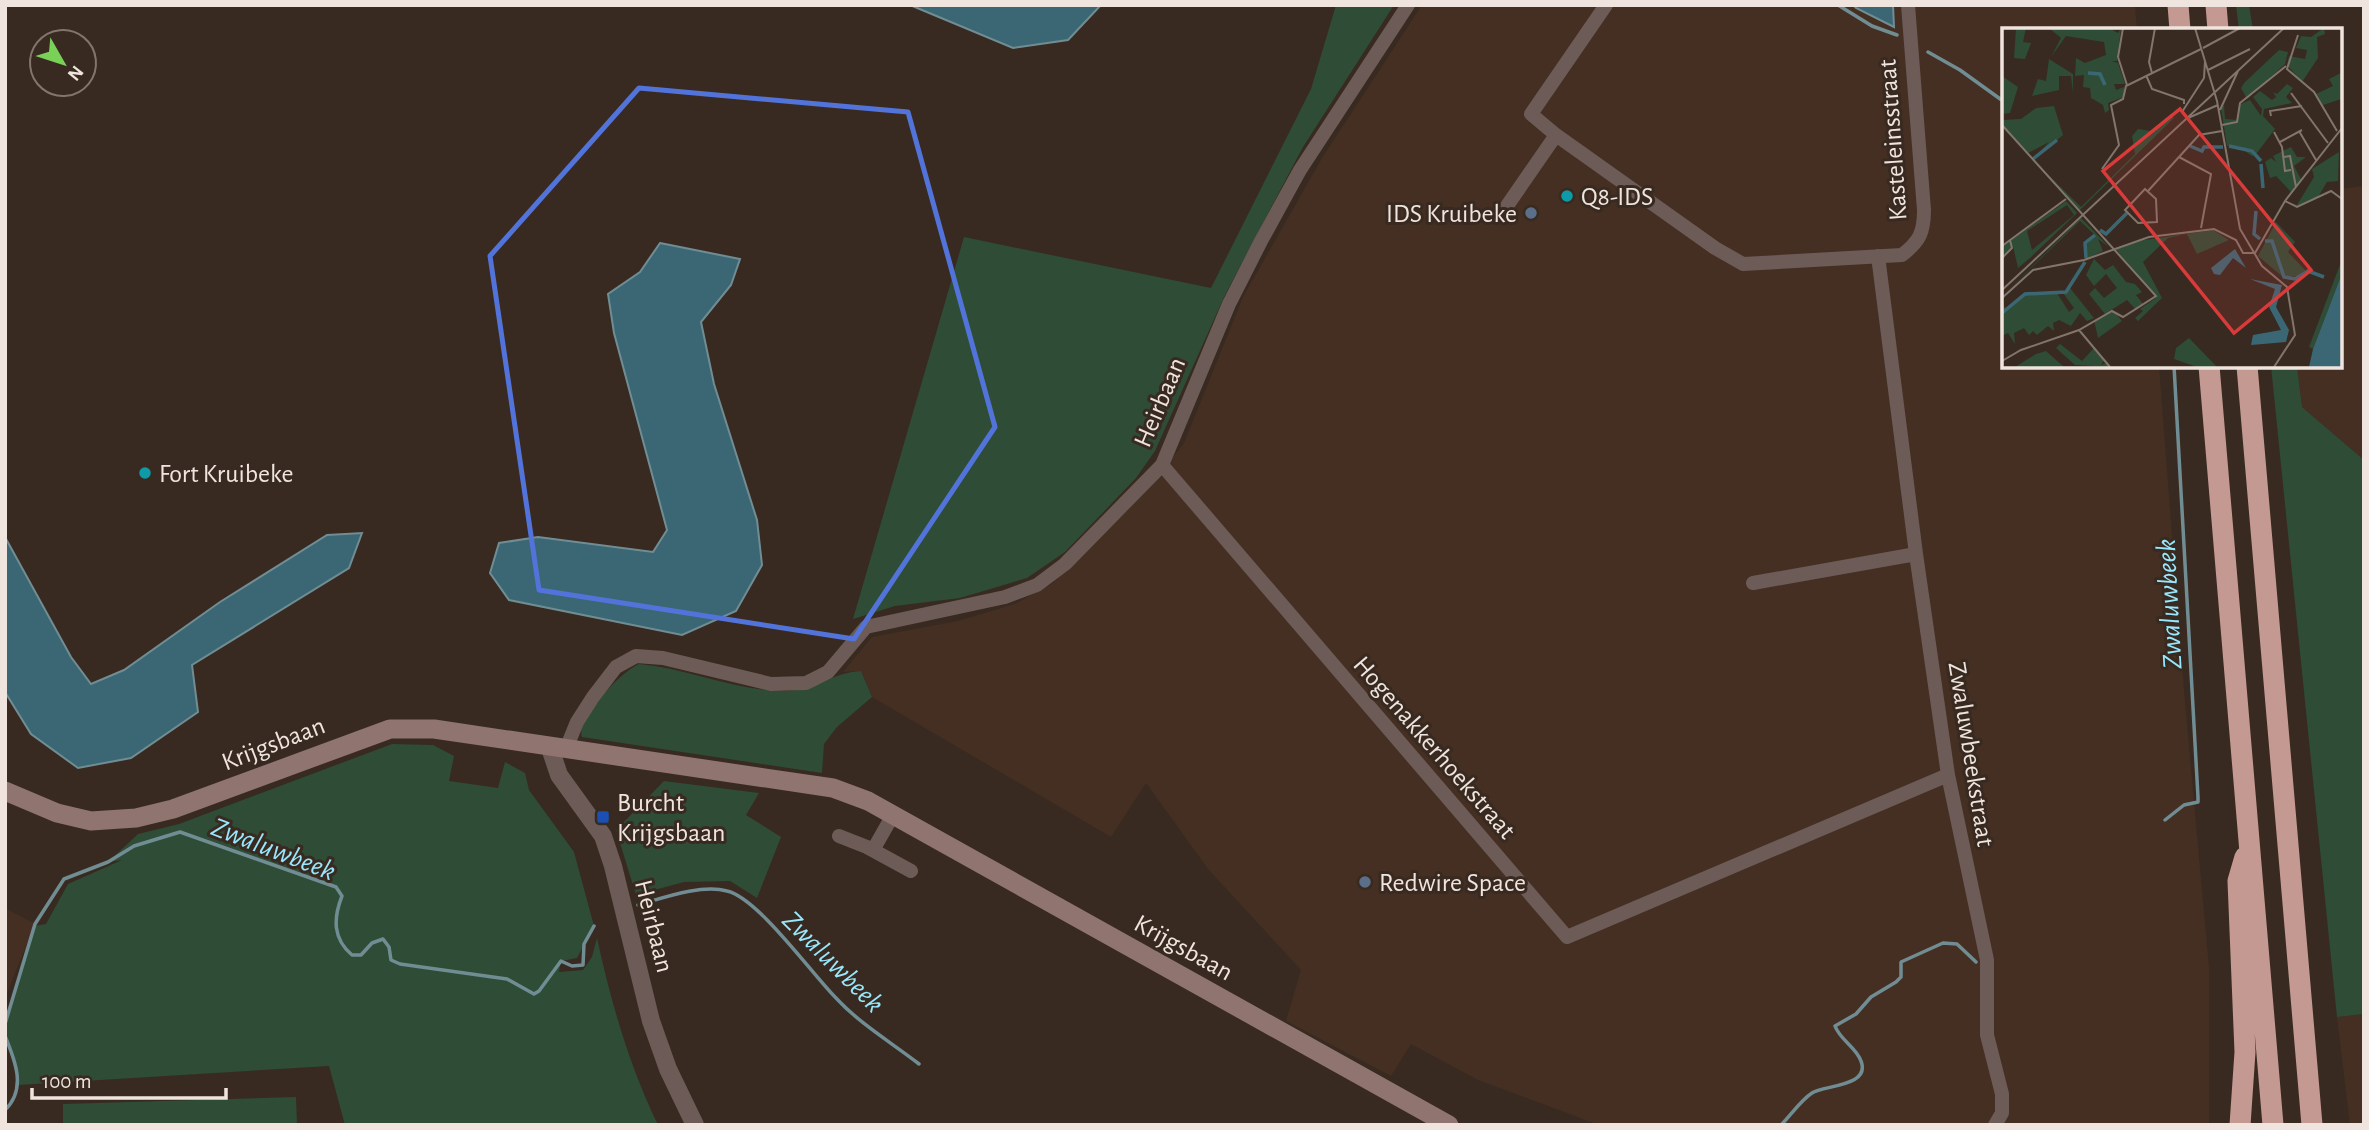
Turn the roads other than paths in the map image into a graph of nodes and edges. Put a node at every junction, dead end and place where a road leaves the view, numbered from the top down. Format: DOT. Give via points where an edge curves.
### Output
graph roads {
  1 [pos="1408,5"];
  2 [pos="1606,5"];
  3 [pos="1908,5"];
  4 [pos="2178,5"];
  5 [pos="2216,5"];
  6 [pos="2180,28"];
  7 [pos="2218,28"];
  8 [pos="1556,135"];
  9 [pos="1500,216"];
  10 [pos="1878,256"];
  11 [pos="2209,368"];
  12 [pos="2247,368"];
  13 [pos="1162,465"];
  14 [pos="1916,554"];
  15 [pos="1753,583"];
  16 [pos="558,749"];
  17 [pos="1948,775"];
  18 [pos="5,791"];
  19 [pos="893,815"];
  20 [pos="839,836"];
  21 [pos="2249,838"];
  22 [pos="873,850"];
  23 [pos="911,871"];
  24 [pos="2304,1014"];
  25 [pos="695,1125"];
  26 [pos="1449,1125"];
  27 [pos="1995,1125"];
  28 [pos="2240,1125"];
  29 [pos="2273,1125"];
  30 [pos="2312,1125"];
  31 [pos="2326,1125"];
  1 -- 13 [label="street, Heirbaan" via="1300,170 1261,241 1229,304"];
  2 -- 8 [label="street, Kasteleinsstraat" via="1531,114"];
  3 -- 10 [label="street, Kasteleinsstraat" via="1924,230 1902,255"];
  4 -- 6 [label="highway"];
  5 -- 7 [label="highway"];
  8 -- 9 [label="street"];
  8 -- 10 [label="street, Kasteleinsstraat" via="1743,264"];
  10 -- 14 [label="street, Zwaluwbeekstraat"];
  11 -- 21 [label="highway"];
  12 -- 24 [label="highway"];
  13 -- 16 [label="street, Heirbaan" via="1065,565 1037,585 968,606 866,627 828,672 806,683 771,684 663,658 636,656 616,667"];
  13 -- 17 [label="street, Hogenakkerhoekstraat" via="1567,937"];
  14 -- 15 [label="street"];
  14 -- 17 [label="street, Zwaluwbeekstraat"];
  16 -- 18 [label="main road, Krijgsbaan" via="434,729 390,729 173,809 136,818 91,821 57,813"];
  16 -- 19 [label="main road, Krijgsbaan" via="833,788"];
  16 -- 25 [label="street, Heirbaan" via="559,775 603,836 667,1069"];
  17 -- 27 [label="street, Zwaluwbeekstraat" via="1987,960 1987,1035 2002,1094 2002,1112"];
  19 -- 22 [label="street"];
  19 -- 26 [label="main road, Krijgsbaan"];
  20 -- 22 [label="street"];
  21 -- 28 [label="highway" via="2238,881 2245,1052"];
  21 -- 29 [label="highway"];
  22 -- 23 [label="street"];
  24 -- 30 [label="highway"];
  24 -- 31 [label="highway"];
}
